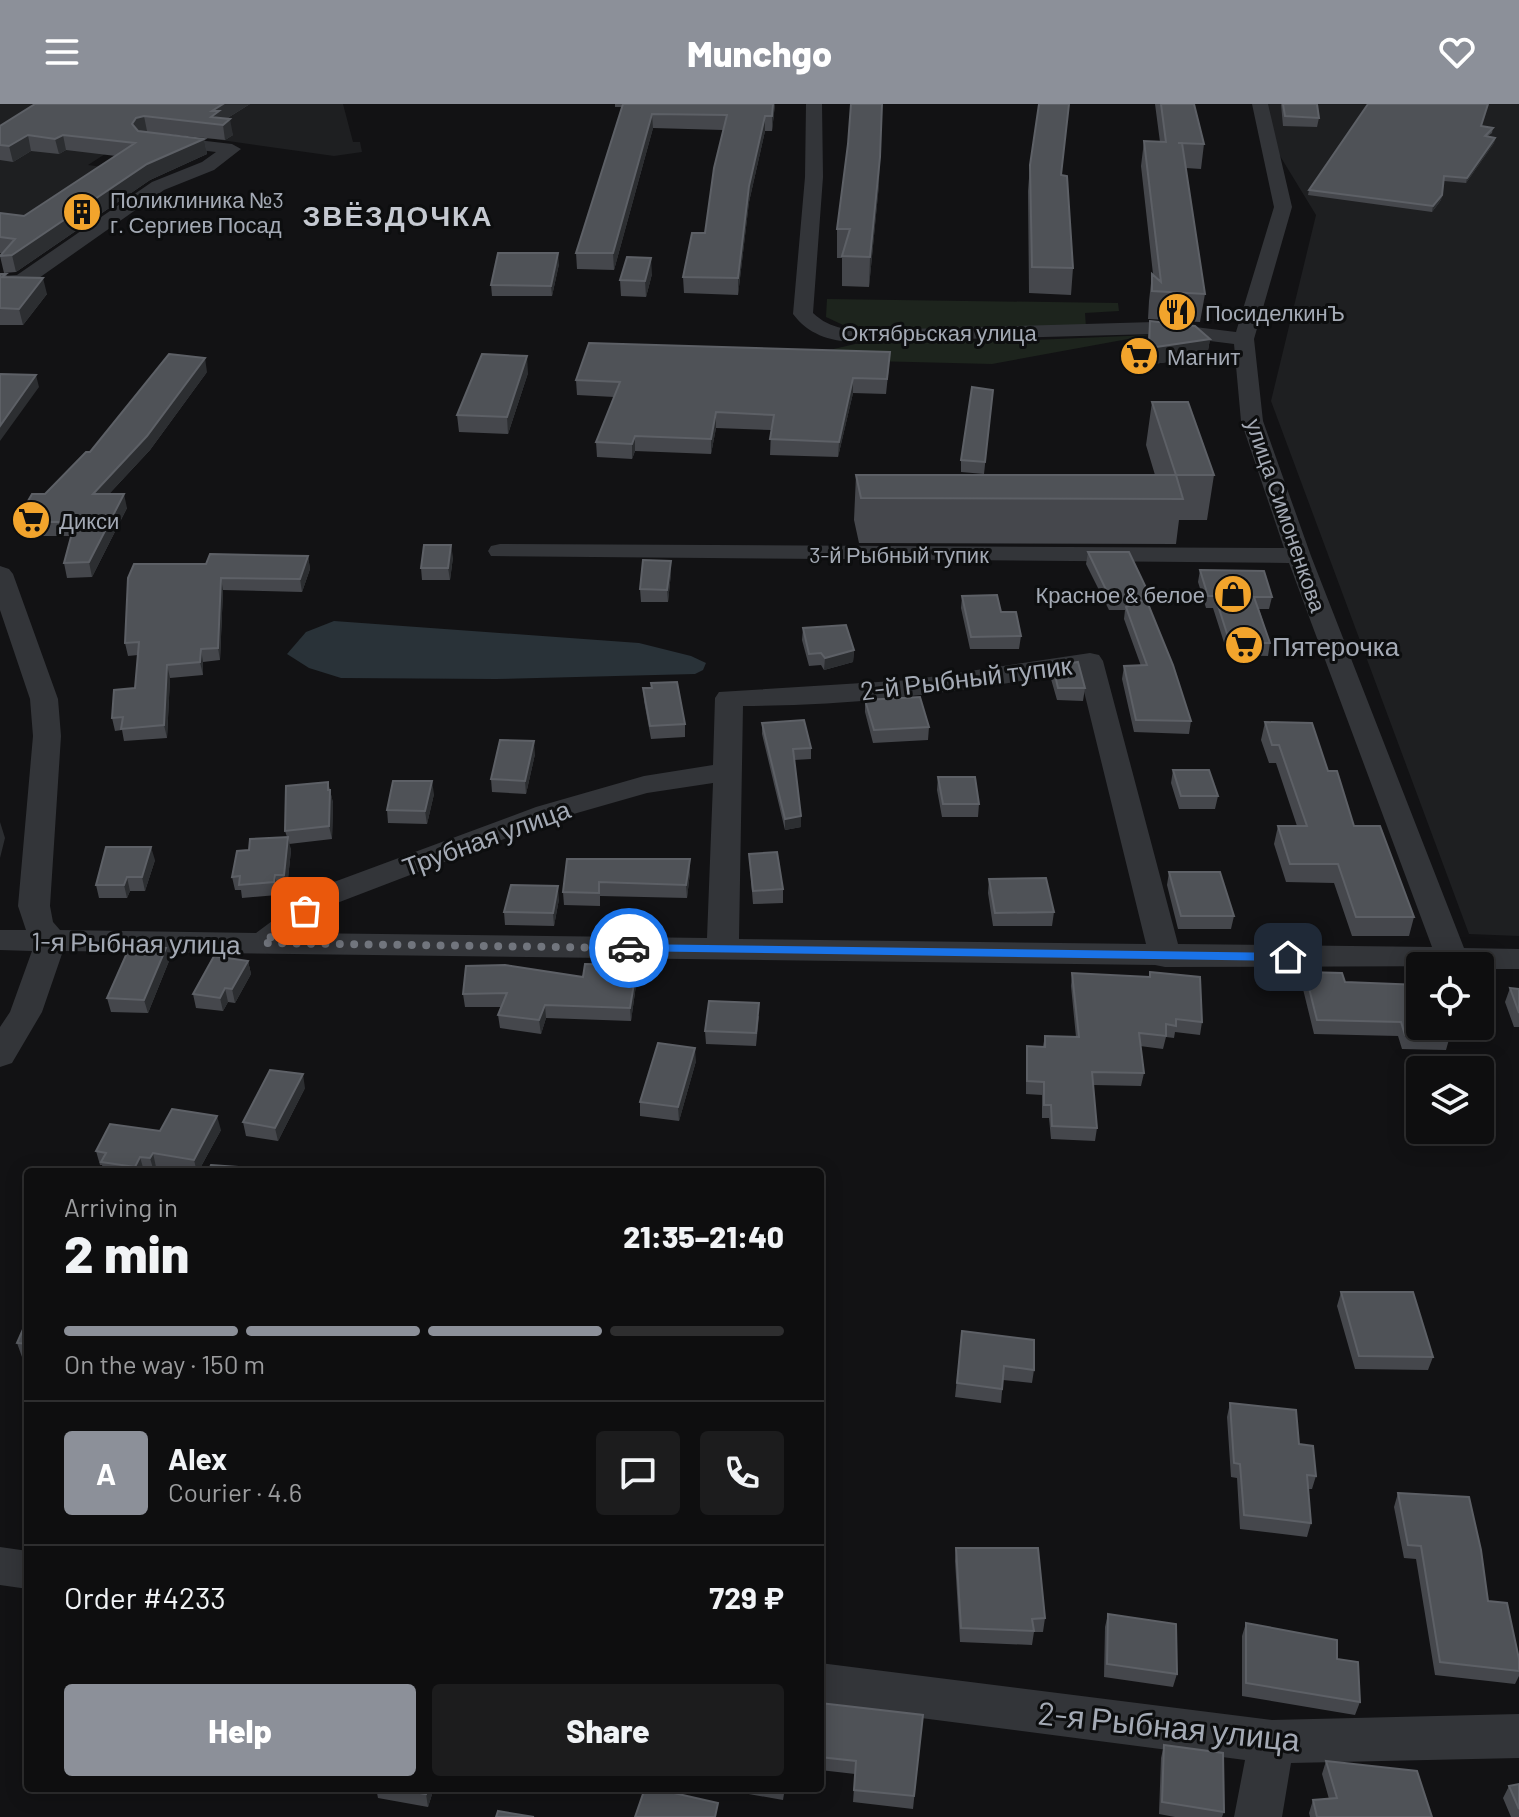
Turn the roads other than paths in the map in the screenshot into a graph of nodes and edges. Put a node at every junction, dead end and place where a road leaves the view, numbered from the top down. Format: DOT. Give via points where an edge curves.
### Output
graph roads {
  1 [pos="814,104"];
  2 [pos="1260,104"];
  3 [pos="147,139"];
  4 [pos="0,282"];
  5 [pos="1244,339"];
  6 [pos="500,551"];
  7 [pos="1299,556"];
  8 [pos="0,574"];
  9 [pos="726,772"];
  10 [pos="0,940"];
  11 [pos="51,941"];
  12 [pos="263,943"];
  13 [pos="723,949"];
  14 [pos="1450,952"];
  15 [pos="1165,957"];
  16 [pos="1406,958"];
  17 [pos="1494,959"];
  18 [pos="1519,959"];
  19 [pos="0,1055"];
  20 [pos="0,1566"];
  21 [pos="24,1569"];
  22 [pos="824,1685"];
  23 [pos="1519,1736"];
  24 [pos="1272,1742"];
  25 [pos="1258,1817"];
  1 -- 5 [label="street, Октябрьская улица" via="803,314 815,328 840,336 874,336 1154,328"];
  2 -- 5 [label="street, улица Симоненкова" via="1283,207"];
  3 -- 4 [label="street" via="232,149 208,166 158,186 22,281"];
  5 -- 7 [label="street, улица Симоненкова" via="1252,421"];
  6 -- 7 [label="street, 3-й Рыбный тупик"];
  7 -- 14 [label="street, улица Симоненкова"];
  8 -- 11 [label="street" via="44,699 47,736 34,906 38,924"];
  9 -- 12 [label="street, Трубная улица" via="644,785 546,813 326,896"];
  9 -- 13 [label="street"];
  9 -- 15 [label="street, 2-й Рыбный тупик" via="729,698 777,699 987,680 1090,661"];
  10 -- 11 [label="street, 1-я Рыбная улица"];
  11 -- 12 [label="street, 1-я Рыбная улица"];
  11 -- 19 [label="street" via="26,1012"];
  12 -- 13 [label="street, 1-я Рыбная улица"];
  13 -- 15 [label="street, 1-я Рыбная улица"];
  15 -- 16 [label="street, 1-я Рыбная улица"];
  17 -- 18 [label="street, 1-я Рыбная улица"];
  20 -- 21 [label="street"];
  22 -- 24 [label="street, 2-я Рыбная улица"];
  23 -- 24 [label="street, 2-я Рыбная улица"];
  24 -- 25 [label="street"];
}
